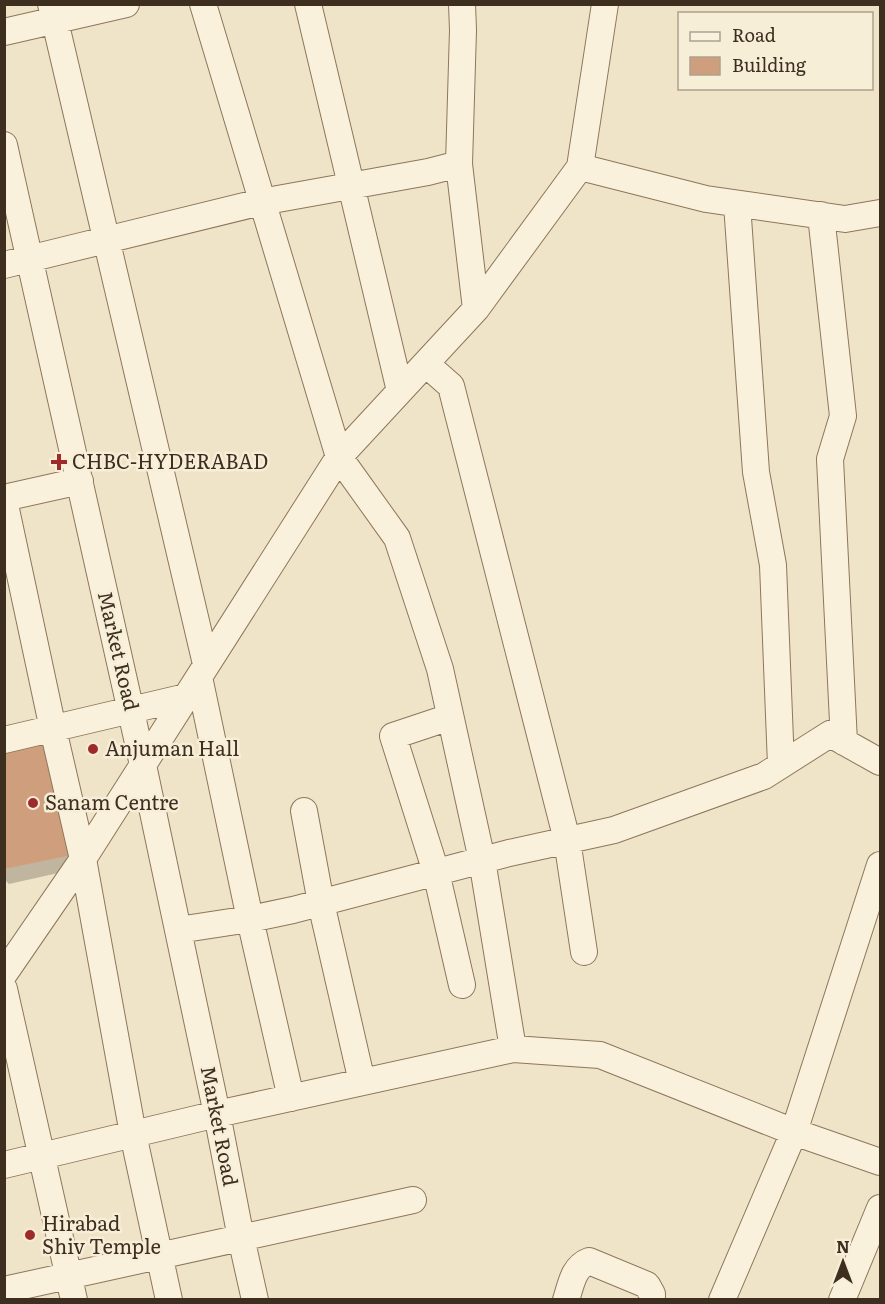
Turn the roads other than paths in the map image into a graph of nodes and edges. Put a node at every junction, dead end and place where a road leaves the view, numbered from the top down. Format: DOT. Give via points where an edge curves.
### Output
graph roads {
  1 [pos="126,4"];
  2 [pos="203,4"];
  3 [pos="308,4"];
  4 [pos="462,4"];
  5 [pos="605,4"];
  6 [pos="53,13"];
  7 [pos="4,32"];
  8 [pos="4,145"];
  9 [pos="459,164"];
  10 [pos="580,167"];
  11 [pos="351,185"];
  12 [pos="261,202"];
  13 [pos="738,204"];
  14 [pos="880,213"];
  15 [pos="821,215"];
  16 [pos="106,241"];
  17 [pos="30,259"];
  18 [pos="4,265"];
  19 [pos="476,309"];
  20 [pos="426,364"];
  21 [pos="400,391"];
  22 [pos="339,457"];
  23 [pos="80,481"];
  24 [pos="4,499"];
  25 [pos="197,680"];
  26 [pos="131,710"];
  27 [pos="450,717"];
  28 [pos="53,729"];
  29 [pos="4,740"];
  30 [pos="844,742"];
  31 [pos="880,762"];
  32 [pos="143,765"];
  33 [pos="782,765"];
  34 [pos="304,810"];
  35 [pos="567,840"];
  36 [pos="83,859"];
  37 [pos="482,860"];
  38 [pos="880,865"];
  39 [pos="436,872"];
  40 [pos="321,903"];
  41 [pos="250,919"];
  42 [pos="178,930"];
  43 [pos="584,952"];
  44 [pos="4,974"];
  45 [pos="462,985"];
  46 [pos="4,989"];
  47 [pos="513,1049"];
  48 [pos="362,1082"];
  49 [pos="291,1098"];
  50 [pos="217,1114"];
  51 [pos="794,1132"];
  52 [pos="133,1134"];
  53 [pos="42,1156"];
  54 [pos="880,1162"];
  55 [pos="4,1166"];
  56 [pos="413,1200"];
  57 [pos="878,1221"];
  58 [pos="241,1238"];
  59 [pos="160,1256"];
  60 [pos="71,1288"];
  61 [pos="4,1290"];
  62 [pos="169,1299"];
  63 [pos="255,1299"];
  64 [pos="566,1299"];
  65 [pos="652,1299"];
  66 [pos="722,1299"];
  67 [pos="842,1299"];
  1 -- 6 [label="street"];
  2 -- 12 [label="street"];
  3 -- 11 [label="street"];
  4 -- 9 [label="street"];
  5 -- 10 [label="street"];
  6 -- 7 [label="street"];
  6 -- 16 [label="street"];
  8 -- 17 [label="street, Market Road"];
  9 -- 11 [label="street"];
  9 -- 19 [label="street"];
  10 -- 13 [label="street"];
  10 -- 19 [label="street"];
  11 -- 12 [label="street"];
  11 -- 21 [label="street"];
  12 -- 16 [label="street"];
  12 -- 22 [label="street"];
  13 -- 15 [label="street"];
  13 -- 33 [label="street" via="756,472 773,565"];
  14 -- 15 [label="street" via="845,219"];
  15 -- 30 [label="street" via="843,416 830,459"];
  16 -- 17 [label="street"];
  16 -- 25 [label="street"];
  17 -- 18 [label="street"];
  17 -- 23 [label="street, Market Road"];
  19 -- 20 [label="street"];
  20 -- 21 [label="street"];
  20 -- 35 [label="street" via="451,386"];
  21 -- 22 [label="street"];
  22 -- 25 [label="street"];
  22 -- 27 [label="street" via="397,538 440,669"];
  23 -- 24 [label="street"];
  23 -- 26 [label="street, Market Road"];
  24 -- 28 [label="street"];
  25 -- 26 [label="street"];
  25 -- 32 [label="street"];
  25 -- 41 [label="street"];
  26 -- 28 [label="street"];
  26 -- 32 [label="street, Market Road"];
  27 -- 37 [label="street"];
  27 -- 39 [label="street" via="393,736"];
  28 -- 29 [label="street"];
  28 -- 36 [label="street"];
  30 -- 31 [label="street"];
  30 -- 33 [label="street" via="830,734"];
  32 -- 36 [label="street"];
  32 -- 42 [label="street, Market Road"];
  33 -- 35 [label="street" via="764,776 614,830"];
  34 -- 40 [label="street"];
  35 -- 37 [label="street"];
  35 -- 43 [label="street"];
  36 -- 44 [label="street"];
  36 -- 52 [label="street"];
  37 -- 39 [label="street"];
  37 -- 47 [label="street"];
  38 -- 51 [label="street"];
  39 -- 40 [label="street"];
  39 -- 45 [label="street"];
  40 -- 41 [label="street"];
  40 -- 48 [label="street"];
  41 -- 42 [label="street"];
  41 -- 49 [label="street"];
  42 -- 50 [label="street, Market Road"];
  46 -- 53 [label="street"];
  47 -- 48 [label="street"];
  47 -- 51 [label="street" via="600,1055"];
  48 -- 49 [label="street"];
  49 -- 50 [label="street"];
  50 -- 52 [label="street"];
  50 -- 58 [label="street, Market Road"];
  51 -- 54 [label="street"];
  51 -- 66 [label="street"];
  52 -- 53 [label="street"];
  52 -- 59 [label="street"];
  53 -- 55 [label="street"];
  53 -- 60 [label="street"];
  56 -- 58 [label="street"];
  57 -- 67 [label="street"];
  58 -- 59 [label="street"];
  58 -- 63 [label="street, Market Road"];
  59 -- 60 [label="street"];
  59 -- 62 [label="street"];
  60 -- 61 [label="street"];
  64 -- 65 [label="street" via="577,1269 590,1262 647,1285"];
}
